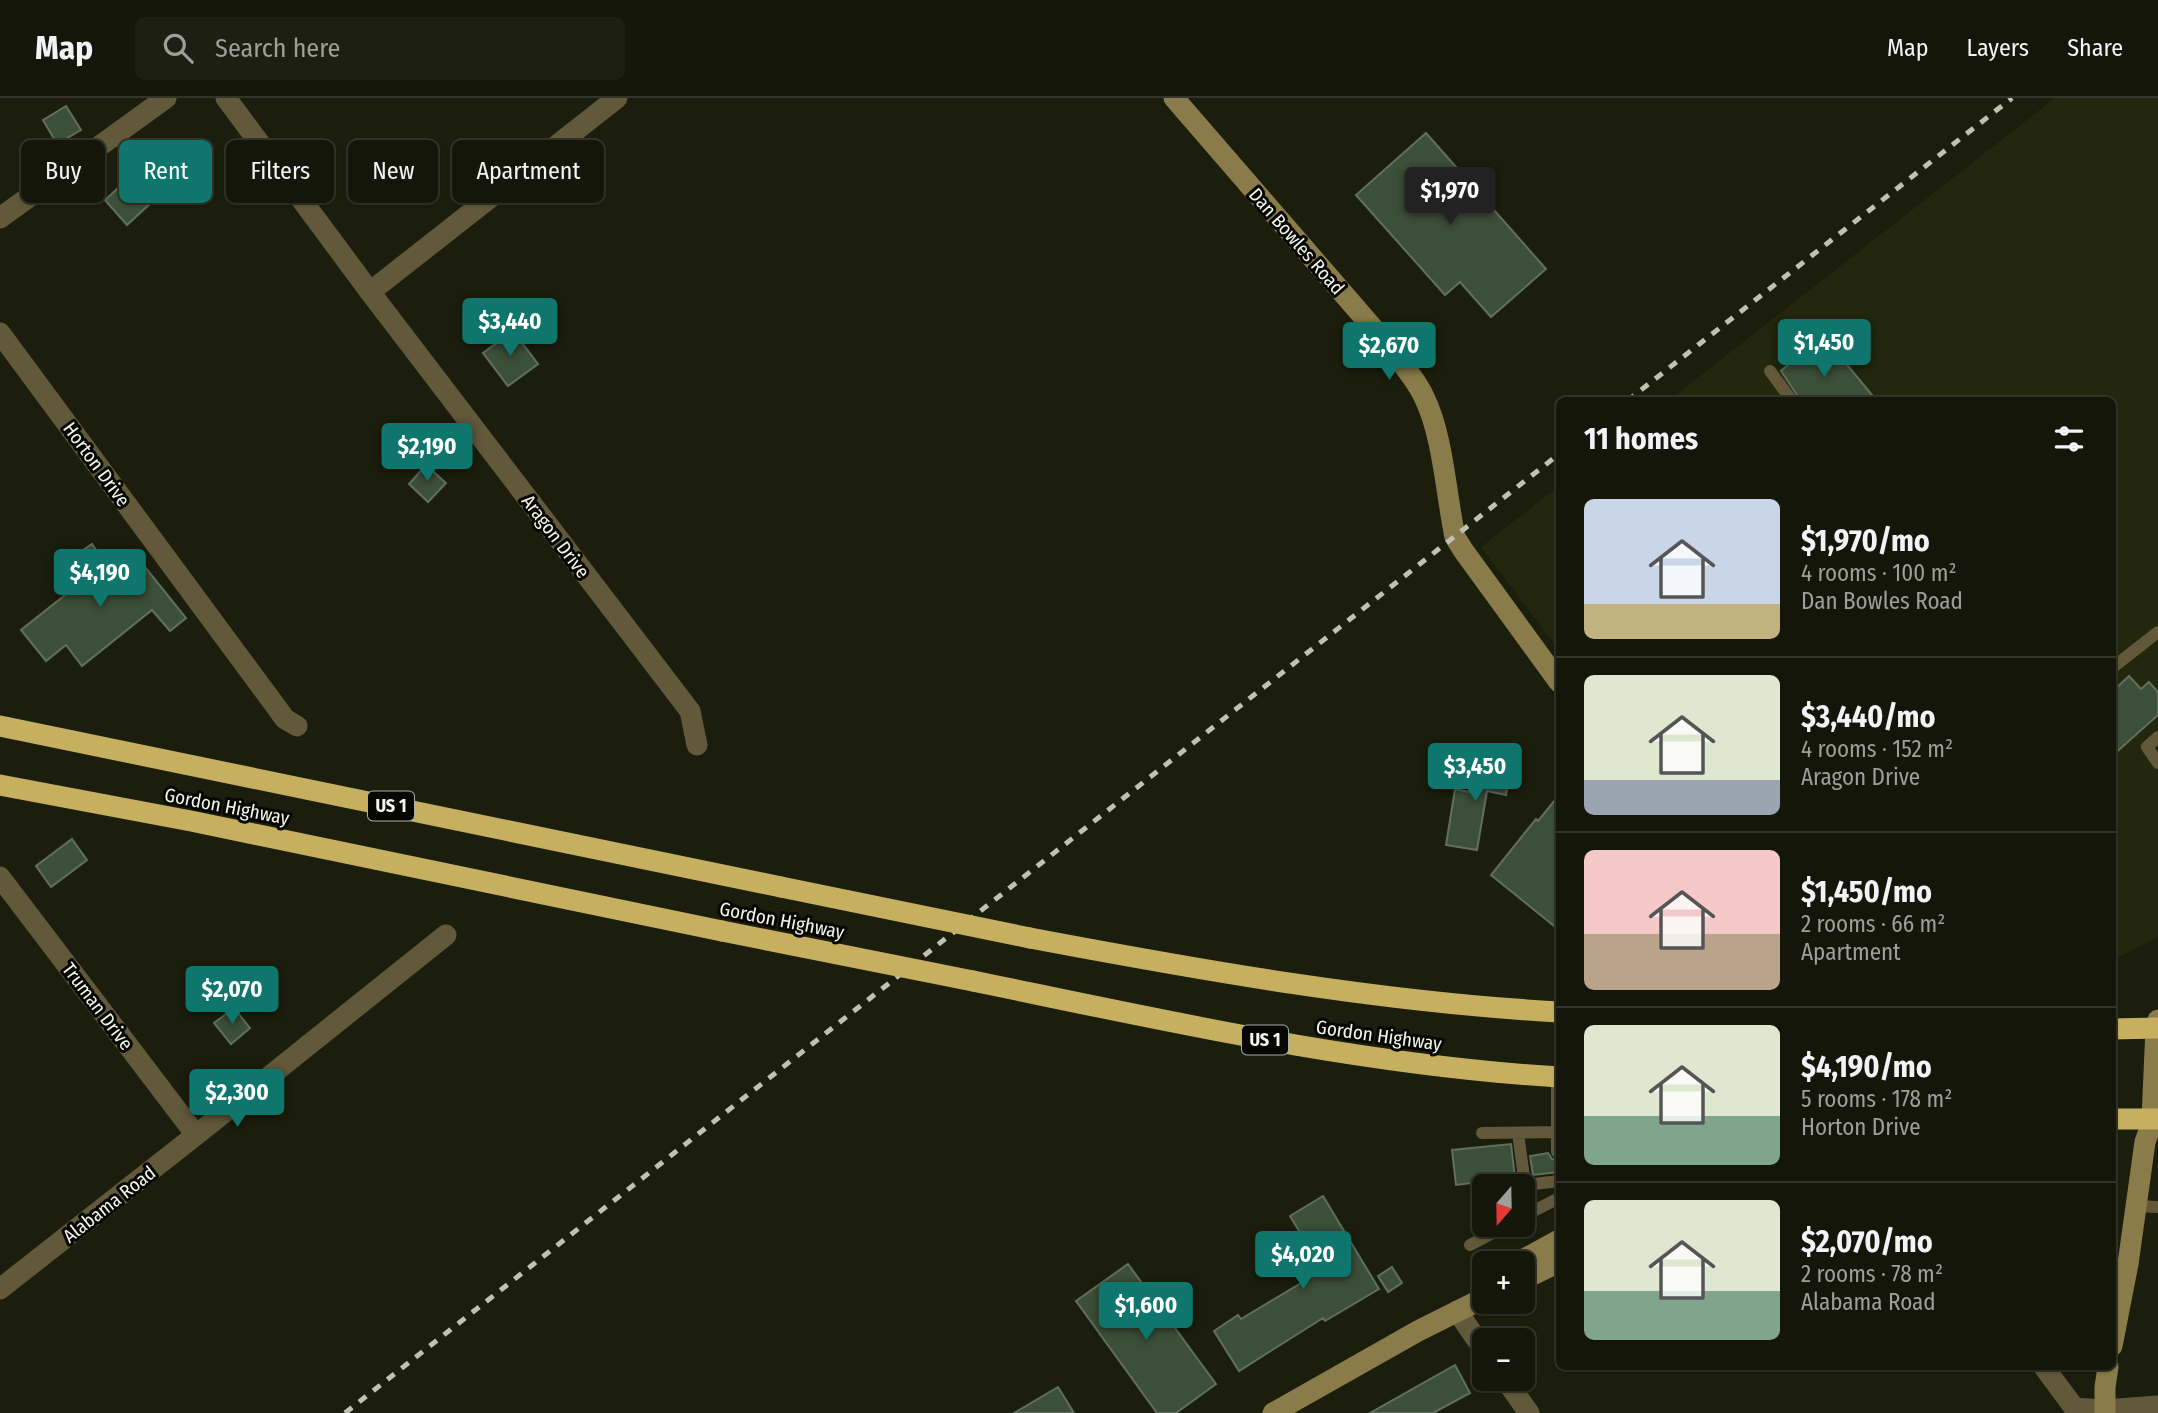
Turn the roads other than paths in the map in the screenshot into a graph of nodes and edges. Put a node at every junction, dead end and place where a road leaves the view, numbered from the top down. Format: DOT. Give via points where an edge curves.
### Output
graph roads {
  1 [pos="166,98"];
  2 [pos="226,98"];
  3 [pos="617,98"];
  4 [pos="1174,98"];
  5 [pos="0,218"];
  6 [pos="370,292"];
  7 [pos="0,333"];
  8 [pos="1770,371"];
  9 [pos="1790,397"];
  10 [pos="2158,632"];
  11 [pos="2116,665"];
  12 [pos="1556,678"];
  13 [pos="0,726"];
  14 [pos="298,726"];
  15 [pos="2158,737"];
  16 [pos="697,745"];
  17 [pos="2158,762"];
  18 [pos="0,785"];
  19 [pos="0,877"];
  20 [pos="446,935"];
  21 [pos="1552,1010"];
  22 [pos="2157,1025"];
  23 [pos="2116,1028"];
  24 [pos="1556,1077"];
  25 [pos="2156,1115"];
  26 [pos="2116,1119"];
  27 [pos="1556,1132"];
  28 [pos="1482,1133"];
  29 [pos="1518,1133"];
  30 [pos="196,1135"];
  31 [pos="1556,1181"];
  32 [pos="1556,1200"];
  33 [pos="2136,1206"];
  34 [pos="2158,1207"];
  35 [pos="1535,1210"];
  36 [pos="1485,1237"];
  37 [pos="1556,1242"];
  38 [pos="1469,1245"];
  39 [pos="1535,1253"];
  40 [pos="1556,1263"];
  41 [pos="2120,1263"];
  42 [pos="1535,1274"];
  43 [pos="0,1289"];
  44 [pos="1472,1294"];
  45 [pos="1472,1304"];
  46 [pos="2116,1304"];
  47 [pos="1457,1311"];
  48 [pos="1472,1333"];
  49 [pos="2046,1370"];
  50 [pos="2108,1370"];
  51 [pos="1513,1391"];
  52 [pos="2158,1406"];
  53 [pos="2076,1410"];
  54 [pos="2105,1411"];
  55 [pos="1273,1413"];
  56 [pos="1529,1413"];
  1 -- 5 [label="street"];
  2 -- 6 [label="street, Aragon Drive"];
  3 -- 6 [label="street"];
  4 -- 12 [label="street, Dan Bowles Road" via="1416,381 1434,426 1455,537"];
  6 -- 16 [label="street, Aragon Drive" via="690,711"];
  7 -- 14 [label="street, Horton Drive" via="285,719"];
  8 -- 9 [label="lane"];
  10 -- 11 [label="lane"];
  13 -- 21 [label="highway, Gordon Highway / US 1, bridge" via="1142,959 1287,983 1477,1006"];
  15 -- 17 [label="lane" via="2147,747"];
  18 -- 24 [label="highway, Gordon Highway / US 1, bridge" via="1182,1024 1376,1059"];
  19 -- 30 [label="street, Truman Drive"];
  20 -- 30 [label="street, Alabama Road"];
  22 -- 23 [label="highway"];
  22 -- 25 [label="street"];
  25 -- 26 [label="highway"];
  25 -- 33 [label="street" via="2145,1142"];
  27 -- 29 [label="lane"];
  28 -- 29 [label="lane"];
  29 -- 31 [label="lane" via="1525,1185"];
  30 -- 43 [label="street, Alabama Road"];
  32 -- 35 [label="lane"];
  33 -- 34 [label="lane"];
  33 -- 41 [label="street"];
  36 -- 38 [label="lane"];
  37 -- 39 [label="street"];
  40 -- 42 [label="street"];
  41 -- 46 [label="street"];
  44 -- 47 [label="street"];
  45 -- 47 [label="street"];
  47 -- 48 [label="street"];
  47 -- 55 [label="street"];
  49 -- 53 [label="street"];
  50 -- 54 [label="street"];
  51 -- 56 [label="street"];
  52 -- 54 [label="street"];
  53 -- 54 [label="street"];
}
